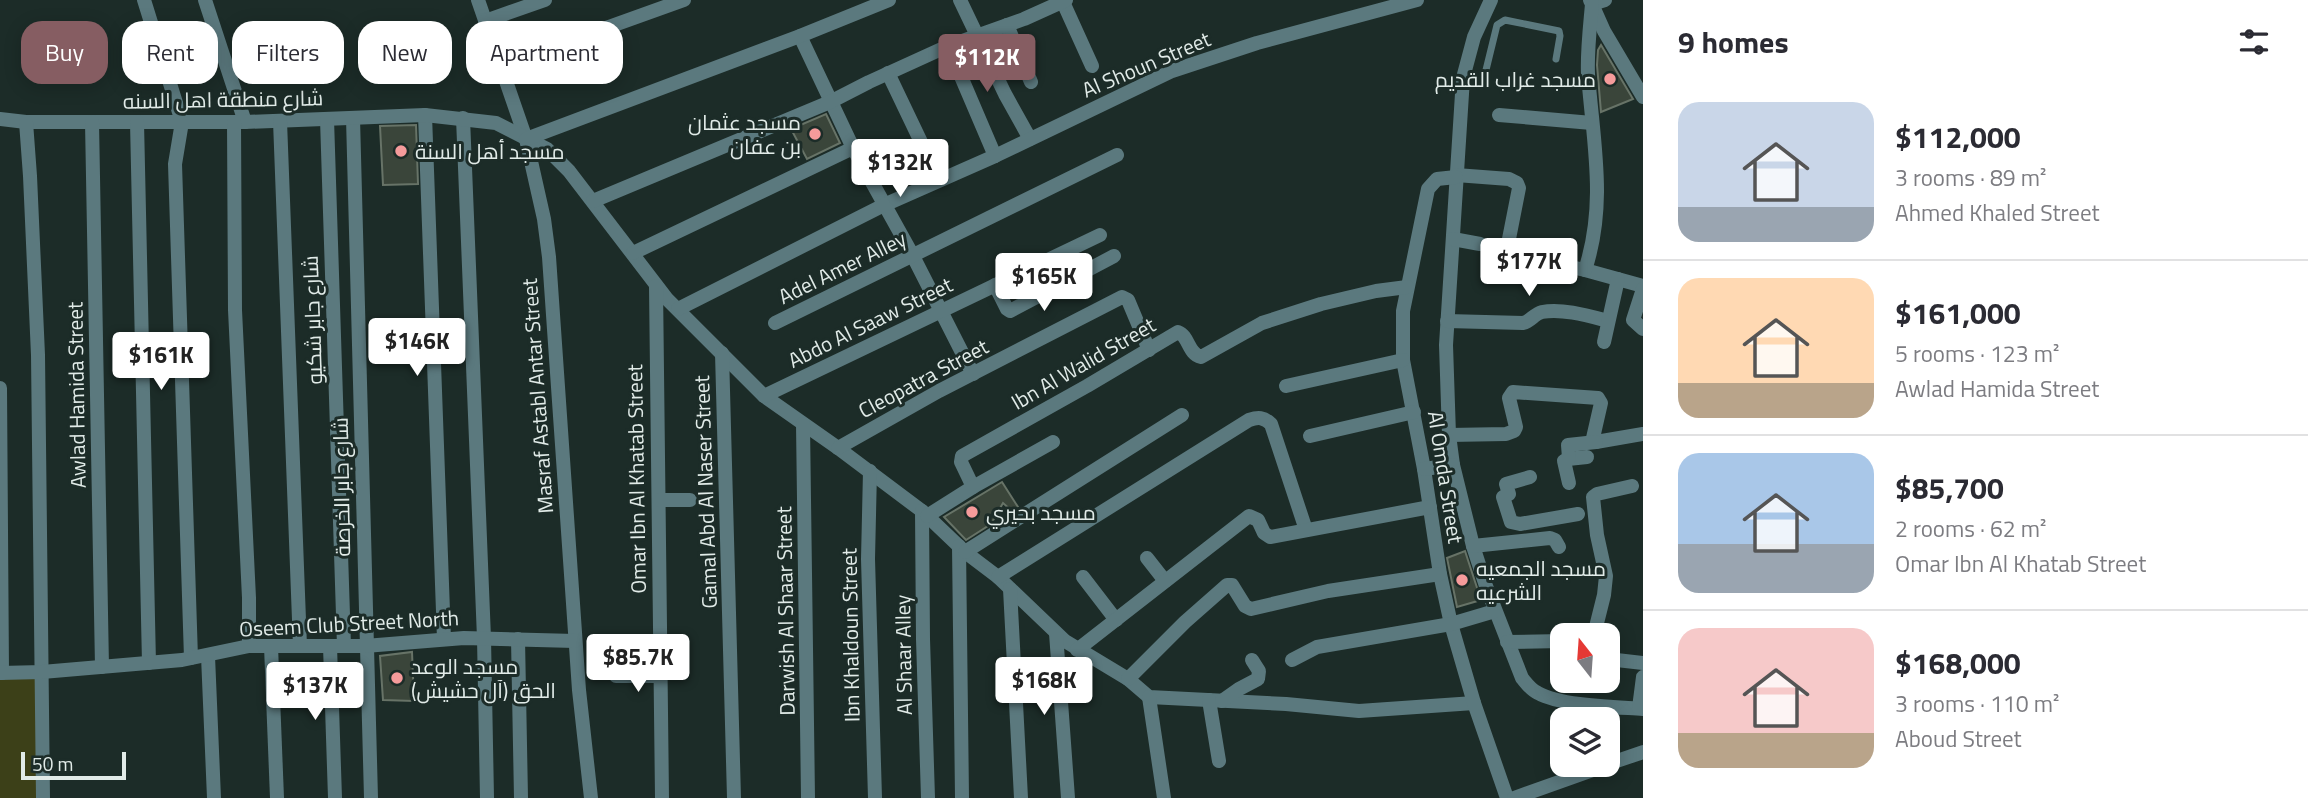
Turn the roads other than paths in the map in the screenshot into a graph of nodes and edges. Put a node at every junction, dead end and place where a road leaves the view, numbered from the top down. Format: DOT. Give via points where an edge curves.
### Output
graph roads {
  1 [pos="145,0"];
  2 [pos="205,0"];
  3 [pos="478,0"];
  4 [pos="545,0"];
  5 [pos="684,0"];
  6 [pos="889,0"];
  7 [pos="960,0"];
  8 [pos="1417,0"];
  9 [pos="1491,0"];
  10 [pos="1065,1"];
  11 [pos="1596,1"];
  12 [pos="485,21"];
  13 [pos="623,22"];
  14 [pos="1007,25"];
  15 [pos="800,36"];
  16 [pos="978,36"];
  17 [pos="948,46"];
  18 [pos="1470,50"];
  19 [pos="1489,57"];
  20 [pos="1556,59"];
  21 [pos="1092,66"];
  22 [pos="888,73"];
  23 [pos="1485,74"];
  24 [pos="1031,82"];
  25 [pos="506,84"];
  26 [pos="1643,97"];
  27 [pos="830,102"];
  28 [pos="425,115"];
  29 [pos="1499,115"];
  30 [pos="327,118"];
  31 [pos="353,118"];
  32 [pos="463,118"];
  33 [pos="0,119"];
  34 [pos="281,121"];
  35 [pos="26,122"];
  36 [pos="92,122"];
  37 [pos="137,122"];
  38 [pos="182,122"];
  39 [pos="239,122"];
  40 [pos="1592,123"];
  41 [pos="526,139"];
  42 [pos="1030,139"];
  43 [pos="921,142"];
  44 [pos="853,149"];
  45 [pos="1116,155"];
  46 [pos="995,156"];
  47 [pos="1456,176"];
  48 [pos="593,201"];
  49 [pos="884,205"];
  50 [pos="1100,235"];
  51 [pos="1453,239"];
  52 [pos="1480,244"];
  53 [pos="633,253"];
  54 [pos="913,256"];
  55 [pos="1114,256"];
  56 [pos="1585,270"];
  57 [pos="1618,279"];
  58 [pos="995,285"];
  59 [pos="656,286"];
  60 [pos="1407,287"];
  61 [pos="1643,288"];
  62 [pos="678,310"];
  63 [pos="941,311"];
  64 [pos="1447,321"];
  65 [pos="1608,321"];
  66 [pos="775,323"];
  67 [pos="1643,330"];
  68 [pos="1604,342"];
  69 [pos="1149,350"];
  70 [pos="722,353"];
  71 [pos="1404,360"];
  72 [pos="973,374"];
  73 [pos="1286,386"];
  74 [pos="0,388"];
  75 [pos="764,397"];
  76 [pos="1414,412"];
  77 [pos="1182,415"];
  78 [pos="803,424"];
  79 [pos="1643,434"];
  80 [pos="1449,435"];
  81 [pos="1310,436"];
  82 [pos="1053,442"];
  83 [pos="1596,442"];
  84 [pos="838,448"];
  85 [pos="1587,457"];
  86 [pos="1568,459"];
  87 [pos="1453,465"];
  88 [pos="1424,469"];
  89 [pos="870,471"];
  90 [pos="1530,477"];
  91 [pos="1569,483"];
  92 [pos="1632,486"];
  93 [pos="973,487"];
  94 [pos="659,500"];
  95 [pos="690,500"];
  96 [pos="1430,507"];
  97 [pos="924,514"];
  98 [pos="1578,514"];
  99 [pos="1520,524"];
  100 [pos="1306,530"];
  101 [pos="1522,540"];
  102 [pos="1473,546"];
  103 [pos="1559,547"];
  104 [pos="962,549"];
  105 [pos="1147,558"];
  106 [pos="1440,574"];
  107 [pos="998,577"];
  108 [pos="1083,577"];
  109 [pos="1165,581"];
  110 [pos="1010,589"];
  111 [pos="1495,611"];
  112 [pos="1116,620"];
  113 [pos="1597,623"];
  114 [pos="1451,624"];
  115 [pos="1056,633"];
  116 [pos="484,638"];
  117 [pos="444,639"];
  118 [pos="518,639"];
  119 [pos="1550,640"];
  120 [pos="575,641"];
  121 [pos="1507,642"];
  122 [pos="249,646"];
  123 [pos="271,646"];
  124 [pos="300,646"];
  125 [pos="337,646"];
  126 [pos="365,646"];
  127 [pos="1077,650"];
  128 [pos="208,656"];
  129 [pos="191,659"];
  130 [pos="1252,660"];
  131 [pos="1292,660"];
  132 [pos="1620,660"];
  133 [pos="149,663"];
  134 [pos="1643,663"];
  135 [pos="102,667"];
  136 [pos="42,672"];
  137 [pos="1,673"];
  138 [pos="616,676"];
  139 [pos="660,676"];
  140 [pos="1643,677"];
  141 [pos="1128,679"];
  142 [pos="1149,697"];
  143 [pos="1216,701"];
  144 [pos="1474,703"];
  145 [pos="1641,708"];
  146 [pos="1643,752"];
  147 [pos="1620,760"];
  148 [pos="1219,761"];
  149 [pos="1572,777"];
  150 [pos="43,798"];
  151 [pos="214,798"];
  152 [pos="277,798"];
  153 [pos="335,798"];
  154 [pos="371,798"];
  155 [pos="486,798"];
  156 [pos="521,798"];
  157 [pos="590,798"];
  158 [pos="662,798"];
  159 [pos="734,798"];
  160 [pos="808,798"];
  161 [pos="875,798"];
  162 [pos="928,798"];
  163 [pos="962,798"];
  164 [pos="1021,798"];
  165 [pos="1068,798"];
  166 [pos="1164,798"];
  167 [pos="1507,798"];
  168 [pos="1514,798"];
  1 -- 38 [label="street"];
  2 -- 39 [label="street"];
  3 -- 12 [label="street, Masraf Astabl Antar Street"];
  4 -- 12 [label="street"];
  5 -- 13 [label="street"];
  6 -- 15 [label="street"];
  7 -- 16 [label="street"];
  8 -- 42 [label="street, Al Shoun Street" via="1200,61"];
  9 -- 18 [label="street, Al Omda Street"];
  10 -- 14 [label="street"];
  10 -- 21 [label="street"];
  11 -- 26 [label="street" via="1604,31"];
  11 -- 40 [label="street" via="1588,68"];
  14 -- 16 [label="street"];
  14 -- 24 [label="street"];
  15 -- 27 [label="street"];
  15 -- 41 [label="street"];
  16 -- 17 [label="street"];
  16 -- 42 [label="street"];
  17 -- 22 [label="street"];
  17 -- 46 [label="street"];
  18 -- 19 [label="lane"];
  18 -- 47 [label="street, Al Omda Street" via="1463,78"];
  19 -- 20 [label="lane" via="1497,25 1509,20 1559,31"];
  19 -- 23 [label="lane"];
  22 -- 27 [label="street"];
  22 -- 43 [label="street"];
  25 -- 41 [label="street, Masraf Astabl Antar Street"];
  27 -- 44 [label="street"];
  27 -- 48 [label="street"];
  28 -- 31 [label="street, شارع منطقة اهل السنه"];
  28 -- 32 [label="street, شارع منطقة اهل السنه"];
  28 -- 117 [label="street"];
  29 -- 40 [label="street"];
  30 -- 31 [label="street, شارع منطقة اهل السنه"];
  30 -- 34 [label="street, شارع منطقة اهل السنه"];
  30 -- 125 [label="street, شارع جابر شكيو"];
  31 -- 126 [label="street, شارع جابر الخرصة"];
  32 -- 41 [label="street, شارع منطقة اهل السنه" via="496,123"];
  32 -- 116 [label="street"];
  33 -- 35 [label="street, شارع منطقة اهل السنه"];
  34 -- 39 [label="street, شارع منطقة اهل السنه"];
  34 -- 124 [label="street"];
  35 -- 36 [label="street, شارع منطقة اهل السنه"];
  35 -- 136 [label="street" via="38,355"];
  36 -- 37 [label="street, شارع منطقة اهل السنه"];
  36 -- 135 [label="street, Awlad Hamida Street"];
  37 -- 38 [label="street, شارع منطقة اهل السنه"];
  37 -- 133 [label="street"];
  38 -- 39 [label="street, شارع منطقة اهل السنه"];
  38 -- 129 [label="street" via="175,164"];
  39 -- 122 [label="street" via="235,310"];
  40 -- 56 [label="street" via="1598,214"];
  41 -- 48 [label="street, شارع منطقة اهل السنه" via="547,149"];
  41 -- 120 [label="street, Masraf Astabl Antar Street" via="549,257"];
  42 -- 46 [label="street, Al Shoun Street"];
  44 -- 49 [label="street"];
  44 -- 53 [label="street"];
  45 -- 54 [label="street, Adel Amer Alley"];
  46 -- 49 [label="street, Al Shoun Street"];
  47 -- 51 [label="street, Al Omda Street"];
  47 -- 56 [label="street" via="1517,183 1509,254"];
  47 -- 60 [label="street, Al Omda Street" via="1437,179 1428,189"];
  48 -- 53 [label="street, شارع منطقة اهل السنه"];
  49 -- 54 [label="street"];
  49 -- 62 [label="street, Al Shoun Street"];
  50 -- 58 [label="street, Abdo Al Saaw Street"];
  51 -- 52 [label="street"];
  51 -- 64 [label="street, Al Omda Street"];
  53 -- 59 [label="street, شارع منطقة اهل السنه"];
  54 -- 63 [label="street"];
  54 -- 66 [label="street, Adel Amer Alley"];
  55 -- 58 [label="street" via="1010,311"];
  56 -- 57 [label="street"];
  57 -- 61 [label="street"];
  57 -- 65 [label="street"];
  58 -- 63 [label="street, Abdo Al Saaw Street"];
  59 -- 62 [label="street, شارع منطقة اهل السنه"];
  59 -- 94 [label="street, Omar Ibn Al Khatab Street"];
  60 -- 69 [label="street, Ibn Al Walid Street" via="1330,302 1262,323 1201,357 1180,332"];
  60 -- 71 [label="street, Al Omda Street"];
  61 -- 67 [label="street" via="1633,320"];
  62 -- 70 [label="street, شارع منطقة اهل السنه"];
  63 -- 72 [label="street"];
  63 -- 75 [label="street, Abdo Al Saaw Street"];
  64 -- 65 [label="street" via="1523,323 1544,312"];
  64 -- 80 [label="street, Al Omda Street"];
  65 -- 68 [label="street"];
  69 -- 72 [label="street, Cleopatra Street" via="1128,300 1122,297"];
  69 -- 93 [label="street, Ibn Al Walid Street" via="962,456"];
  70 -- 75 [label="street, شارع منطقة اهل السنه"];
  70 -- 159 [label="street, Gamal Abd Al Naser Street"];
  71 -- 73 [label="street"];
  71 -- 76 [label="street, Al Omda Street"];
  72 -- 84 [label="street, Cleopatra Street"];
  74 -- 137 [label="street"];
  75 -- 78 [label="street, شارع منطقة اهل السنه"];
  76 -- 81 [label="street"];
  76 -- 88 [label="street, Al Omda Street"];
  77 -- 104 [label="street"];
  78 -- 84 [label="street, شارع منطقة اهل السنه"];
  78 -- 160 [label="street, Darwish Al Shaar Street"];
  79 -- 83 [label="street"];
  80 -- 83 [label="street" via="1511,433 1516,427 1510,394 1517,391 1598,398"];
  80 -- 87 [label="street, Al Omda Street"];
  82 -- 93 [label="street"];
  83 -- 86 [label="street" via="1568,445"];
  84 -- 89 [label="street, شارع منطقة اهل السنه"];
  85 -- 86 [label="street"];
  86 -- 91 [label="street" via="1564,461"];
  87 -- 88 [label="street"];
  87 -- 102 [label="street, Al Omda Street"];
  88 -- 96 [label="street, Al Omda Street"];
  89 -- 97 [label="street, شارع منطقة اهل السنه"];
  89 -- 161 [label="street, Ibn Khaldoun Street"];
  90 -- 99 [label="street" via="1507,483 1509,494 1503,497 1511,523"];
  92 -- 113 [label="street" via="1593,497 1605,576"];
  93 -- 97 [label="street"];
  94 -- 95 [label="street"];
  94 -- 139 [label="street, Omar Ibn Al Khatab Street"];
  96 -- 100 [label="street"];
  96 -- 106 [label="street, Al Omda Street"];
  97 -- 104 [label="street, شارع منطقة اهل السنه"];
  97 -- 162 [label="street, Al Shaar Alley"];
  98 -- 99 [label="street"];
  99 -- 101 [label="street"];
  100 -- 107 [label="street" via="1271,424 1257,417"];
  100 -- 109 [label="street" via="1270,537 1258,520 1249,516"];
  101 -- 102 [label="street"];
  101 -- 103 [label="street" via="1553,539"];
  102 -- 111 [label="street, Al Omda Street"];
  104 -- 107 [label="street, شارع منطقة اهل السنه"];
  104 -- 163 [label="street"];
  105 -- 109 [label="street"];
  106 -- 114 [label="street, Al Omda Street"];
  106 -- 141 [label="street" via="1338,589 1251,609 1232,585 1227,585"];
  107 -- 110 [label="street, شارع منطقة اهل السنه"];
  108 -- 112 [label="street"];
  109 -- 112 [label="street"];
  110 -- 115 [label="street, شارع منطقة اهل السنه"];
  110 -- 164 [label="street"];
  111 -- 114 [label="street"];
  111 -- 121 [label="street, Al Omda Street"];
  112 -- 127 [label="street"];
  114 -- 131 [label="street" via="1317,647"];
  114 -- 144 [label="street, Al Omda Street"];
  115 -- 127 [label="street, شارع منطقة اهل السنه"];
  115 -- 165 [label="street"];
  116 -- 117 [label="street, Oseem Club Street North"];
  116 -- 118 [label="street, Oseem Club Street North"];
  116 -- 155 [label="street"];
  117 -- 126 [label="street, Oseem Club Street North"];
  118 -- 120 [label="street, Oseem Club Street North"];
  118 -- 156 [label="street"];
  119 -- 121 [label="street"];
  120 -- 157 [label="street, Masraf Astabl Antar Street"];
  121 -- 145 [label="street, Al Omda Street" via="1522,678 1541,695"];
  122 -- 123 [label="street, Oseem Club Street North"];
  122 -- 128 [label="street, Oseem Club Street North"];
  123 -- 124 [label="street, Oseem Club Street North"];
  123 -- 152 [label="street"];
  124 -- 125 [label="street, Oseem Club Street North"];
  125 -- 126 [label="street, Oseem Club Street North"];
  125 -- 153 [label="street, شارع جابر شكيو"];
  126 -- 154 [label="street, شارع جابر الخرصة"];
  127 -- 141 [label="street, شارع منطقة اهل السنه"];
  128 -- 129 [label="street, Oseem Club Street North"];
  128 -- 151 [label="street"];
  129 -- 133 [label="street, Oseem Club Street North"];
  130 -- 143 [label="street" via="1258,679"];
  132 -- 134 [label="street"];
  133 -- 135 [label="street, Oseem Club Street North"];
  135 -- 136 [label="street, Oseem Club Street North"];
  136 -- 137 [label="street, Oseem Club Street North"];
  136 -- 150 [label="street"];
  138 -- 139 [label="street"];
  139 -- 158 [label="street, Omar Ibn Al Khatab Street"];
  140 -- 145 [label="street"];
  141 -- 142 [label="street, شارع منطقة اهل السنه"];
  142 -- 143 [label="street"];
  142 -- 166 [label="street"];
  143 -- 144 [label="street" via="1359,711"];
  143 -- 148 [label="street"];
  144 -- 167 [label="street, Al Omda Street"];
  146 -- 147 [label="street"];
  149 -- 168 [label="street"];
}
